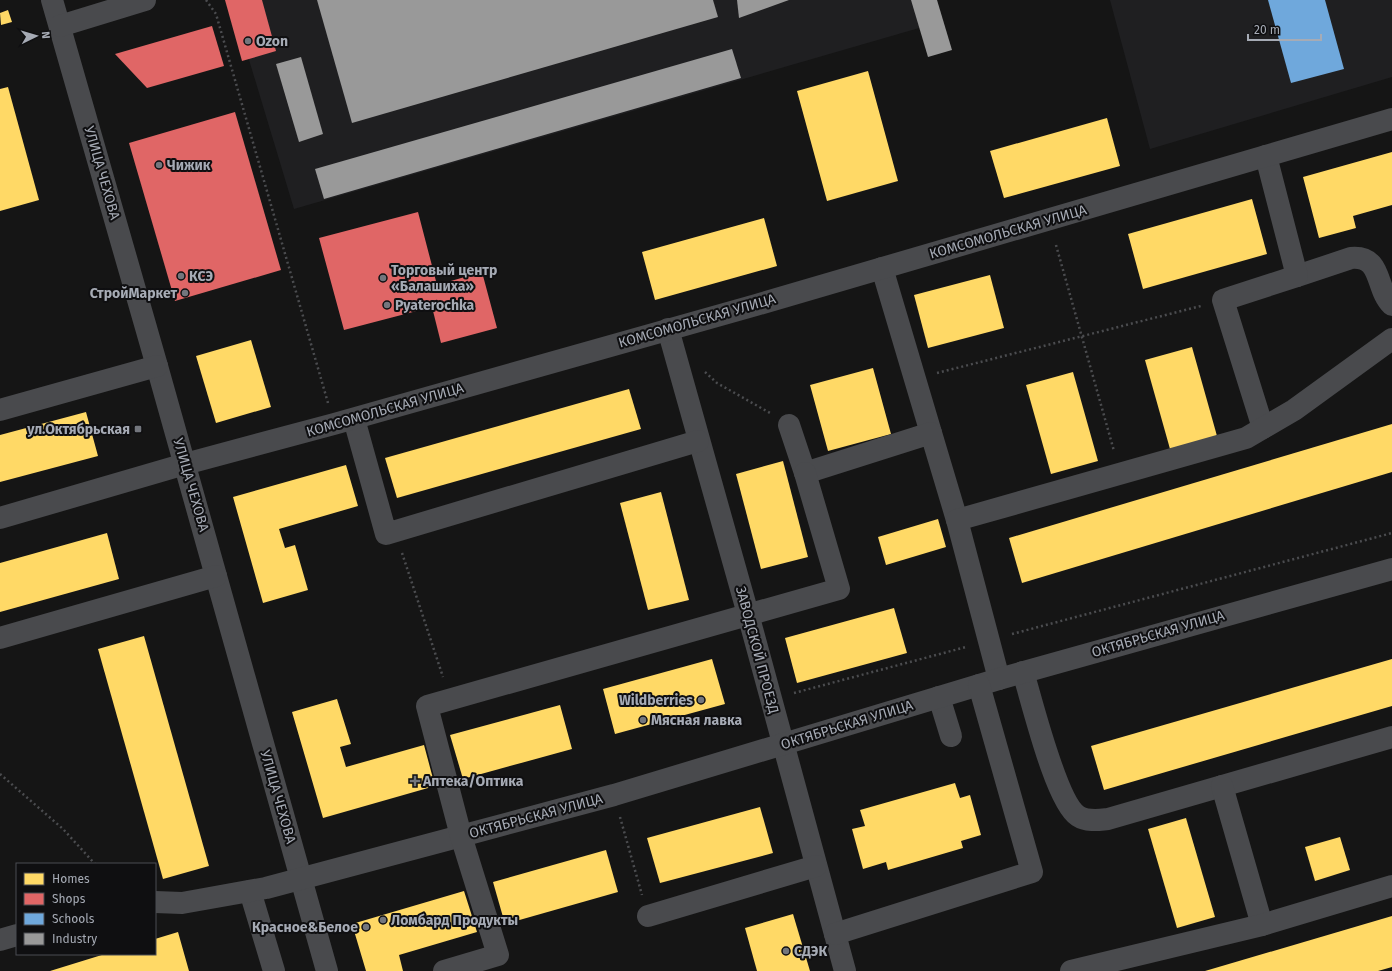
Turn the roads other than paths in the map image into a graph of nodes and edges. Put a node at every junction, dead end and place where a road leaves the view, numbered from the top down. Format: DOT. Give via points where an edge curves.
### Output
graph roads {
  1 [pos="52,0"];
  2 [pos="145,0"];
  3 [pos="60,26"];
  4 [pos="1392,119"];
  5 [pos="1266,156"];
  6 [pos="882,268"];
  7 [pos="1297,276"];
  8 [pos="1392,305"];
  9 [pos="668,330"];
  10 [pos="1392,339"];
  11 [pos="158,366"];
  12 [pos="0,410"];
  13 [pos="344,421"];
  14 [pos="789,424"];
  15 [pos="1263,428"];
  16 [pos="931,433"];
  17 [pos="698,441"];
  18 [pos="185,464"];
  19 [pos="805,473"];
  20 [pos="0,518"];
  21 [pos="957,520"];
  22 [pos="1392,569"];
  23 [pos="216,576"];
  24 [pos="748,614"];
  25 [pos="0,638"];
  26 [pos="1023,672"];
  27 [pos="989,682"];
  28 [pos="939,697"];
  29 [pos="951,736"];
  30 [pos="1392,737"];
  31 [pos="783,745"];
  32 [pos="1222,786"];
  33 [pos="461,836"];
  34 [pos="816,866"];
  35 [pos="301,879"];
  36 [pos="1392,886"];
  37 [pos="250,891"];
  38 [pos="156,902"];
  39 [pos="648,916"];
  40 [pos="1262,924"];
  41 [pos="835,934"];
  42 [pos="16,935"];
  43 [pos="0,940"];
  44 [pos="500,963"];
  45 [pos="274,971"];
  46 [pos="326,971"];
  47 [pos="444,971"];
  48 [pos="846,971"];
  49 [pos="1071,971"];
  1 -- 3 [label="street, УЛИЦА ЧЕХОВА"];
  2 -- 3 [label="street"];
  3 -- 11 [label="street, УЛИЦА ЧЕХОВА"];
  4 -- 5 [label="street, КОМСОМОЛЬСКАЯ УЛИЦА"];
  5 -- 6 [label="street, КОМСОМОЛЬСКАЯ УЛИЦА"];
  5 -- 7 [label="street"];
  6 -- 9 [label="street, КОМСОМОЛЬСКАЯ УЛИЦА"];
  6 -- 16 [label="street"];
  7 -- 8 [label="street" via="1351,258 1367,260 1374,266 1385,296"];
  7 -- 15 [label="street" via="1223,300"];
  9 -- 13 [label="street, КОМСОМОЛЬСКАЯ УЛИЦА"];
  9 -- 17 [label="street, ЗАВОДСКОЙ ПРОЕЗД"];
  10 -- 15 [label="street" via="1294,410"];
  11 -- 12 [label="street"];
  11 -- 18 [label="street, УЛИЦА ЧЕХОВА"];
  13 -- 17 [label="street" via="386,534"];
  13 -- 18 [label="street, КОМСОМОЛЬСКАЯ УЛИЦА"];
  14 -- 19 [label="street"];
  15 -- 21 [label="street" via="1246,438"];
  16 -- 19 [label="street"];
  16 -- 21 [label="street"];
  17 -- 24 [label="street, ЗАВОДСКОЙ ПРОЕЗД"];
  18 -- 20 [label="street, КОМСОМОЛЬСКАЯ УЛИЦА"];
  18 -- 23 [label="street, УЛИЦА ЧЕХОВА"];
  19 -- 24 [label="street" via="839,589"];
  21 -- 27 [label="street" via="989,640"];
  22 -- 26 [label="street, ОКТЯБРЬСКАЯ УЛИЦА"];
  23 -- 25 [label="street"];
  23 -- 35 [label="street, УЛИЦА ЧЕХОВА"];
  24 -- 31 [label="street, ЗАВОДСКОЙ ПРОЕЗД"];
  24 -- 33 [label="street" via="427,706"];
  26 -- 27 [label="street, ОКТЯБРЬСКАЯ УЛИЦА"];
  26 -- 32 [label="street" via="1056,781 1066,802 1078,816 1092,820 1108,819"];
  27 -- 28 [label="street, ОКТЯБРЬСКАЯ УЛИЦА"];
  27 -- 41 [label="street" via="1032,872"];
  28 -- 29 [label="street"];
  28 -- 31 [label="street, ОКТЯБРЬСКАЯ УЛИЦА"];
  30 -- 32 [label="street"];
  31 -- 33 [label="street, ОКТЯБРЬСКАЯ УЛИЦА" via="614,795"];
  31 -- 34 [label="street, ЗАВОДСКОЙ ПРОЕЗД"];
  32 -- 40 [label="street"];
  33 -- 35 [label="street, ОКТЯБРЬСКАЯ УЛИЦА"];
  33 -- 44 [label="street"];
  34 -- 39 [label="street"];
  34 -- 41 [label="street, ЗАВОДСКОЙ ПРОЕЗД"];
  35 -- 37 [label="street, ОКТЯБРЬСКАЯ УЛИЦА"];
  35 -- 46 [label="street, УЛИЦА ЧЕХОВА"];
  36 -- 40 [label="street"];
  37 -- 38 [label="street, ОКТЯБРЬСКАЯ УЛИЦА" via="182,902"];
  37 -- 45 [label="street"];
  40 -- 49 [label="street"];
  41 -- 48 [label="street, ЗАВОДСКОЙ ПРОЕЗД"];
  42 -- 43 [label="street"];
  44 -- 47 [label="street"];
}
